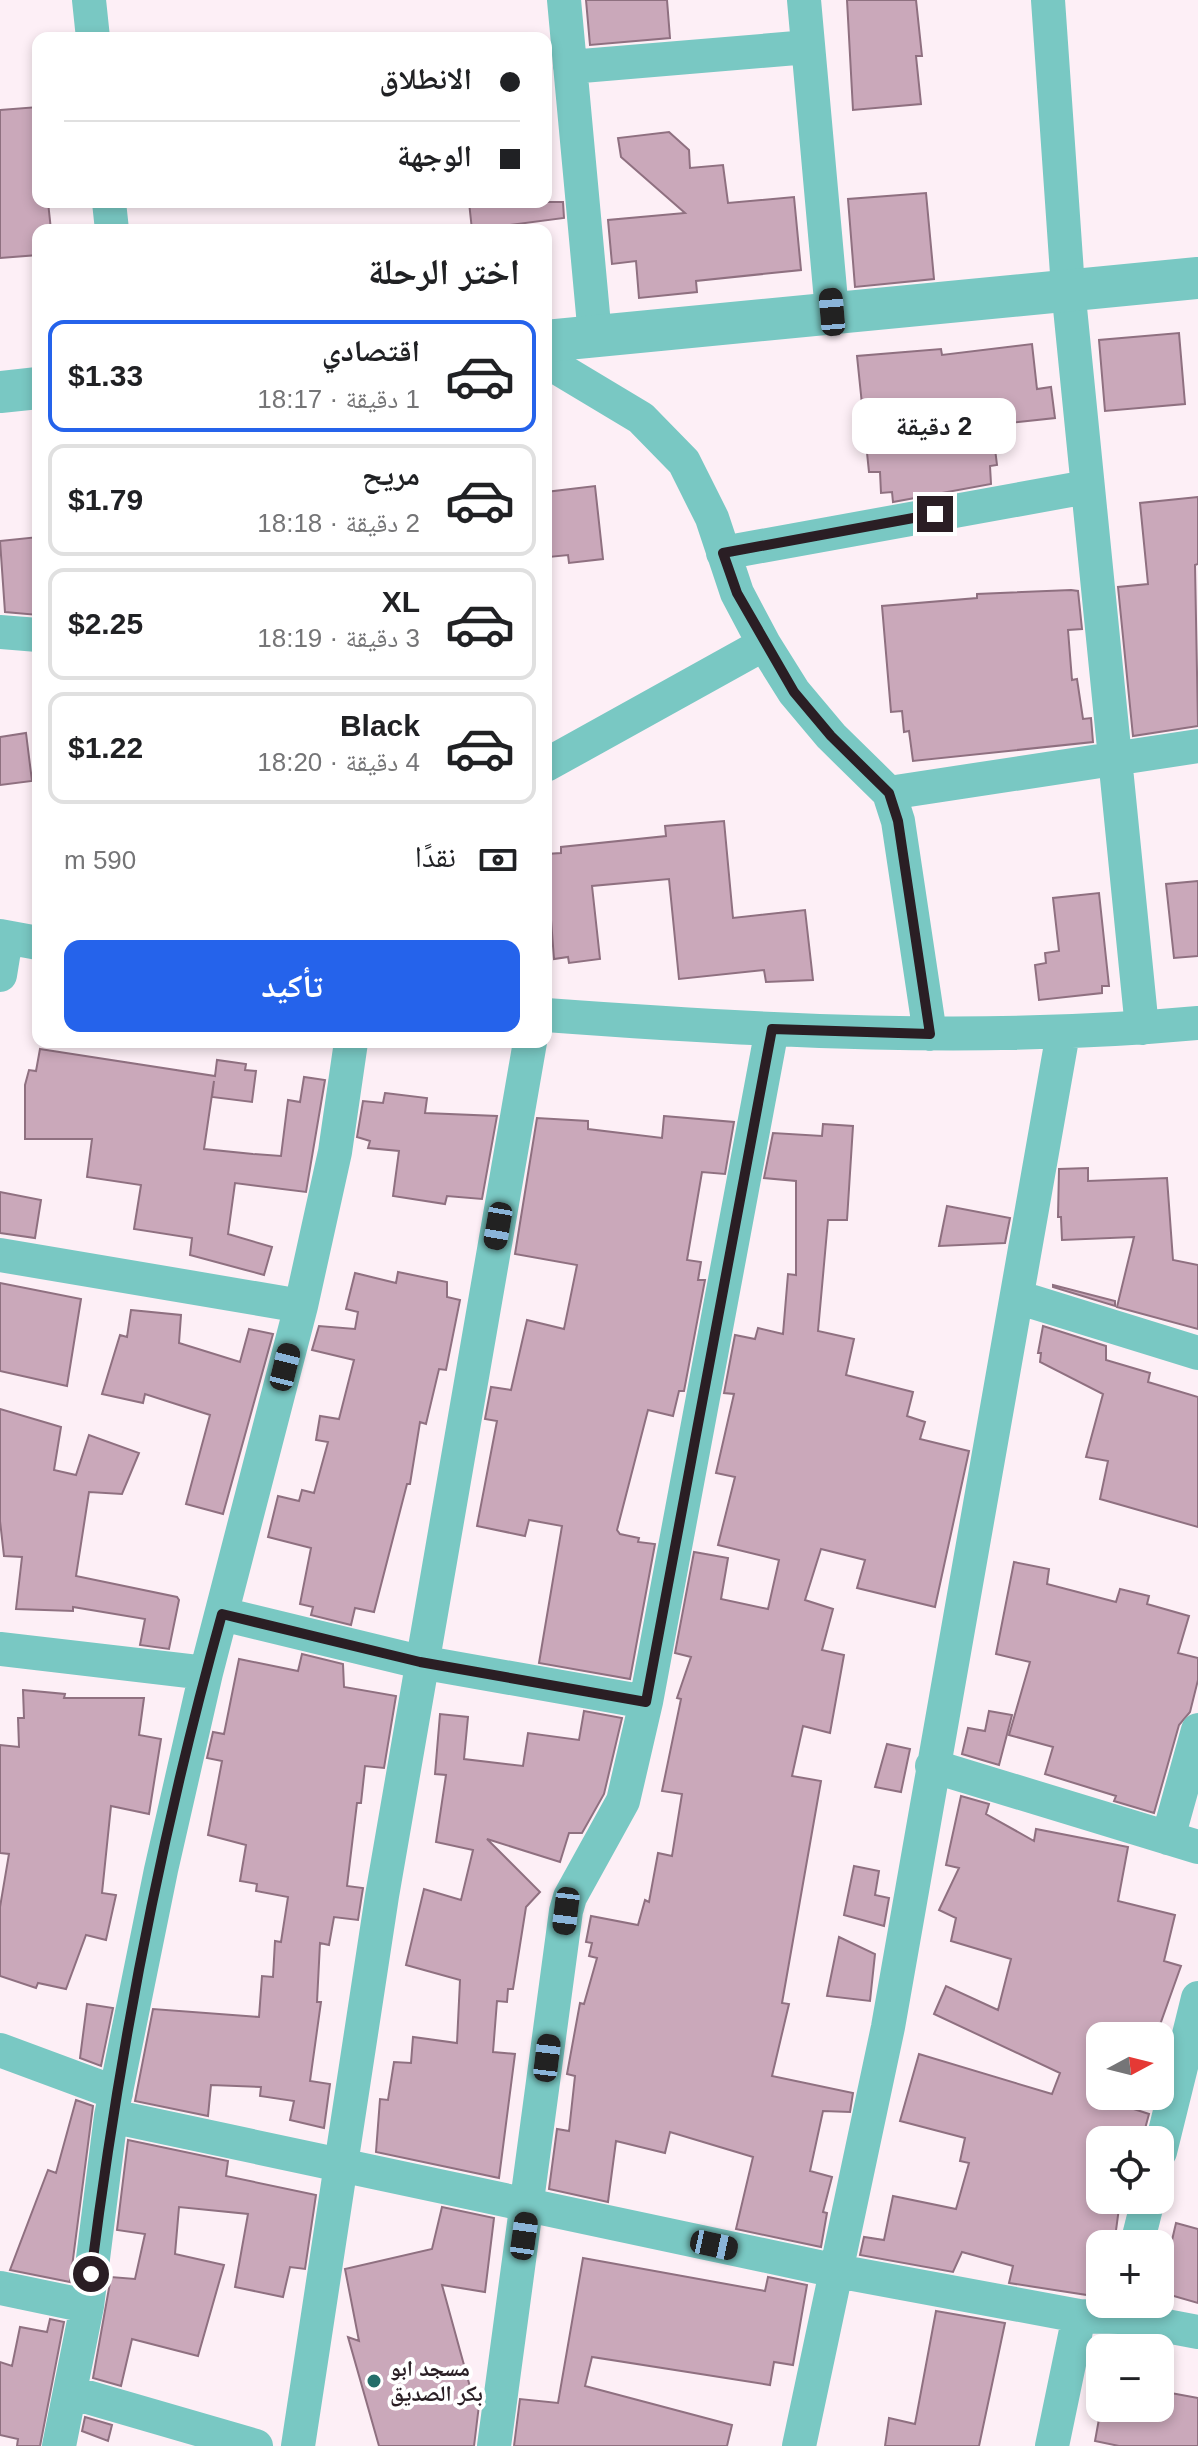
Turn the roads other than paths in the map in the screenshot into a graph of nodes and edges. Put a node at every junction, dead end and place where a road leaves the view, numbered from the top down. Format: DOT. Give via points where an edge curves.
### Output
graph roads {
  1 [pos="89,0"];
  2 [pos="564,0"];
  3 [pos="804,0"];
  4 [pos="1048,0"];
  5 [pos="92,32"];
  6 [pos="808,47"];
  7 [pos="570,67"];
  8 [pos="1198,278"];
  9 [pos="1068,288"];
  10 [pos="832,312"];
  11 [pos="595,336"];
  12 [pos="552,340"];
  13 [pos="552,365"];
  14 [pos="32,389"];
  15 [pos="0,392"];
  16 [pos="1087,487"];
  17 [pos="723,553"];
  18 [pos="0,632"];
  19 [pos="32,635"];
  20 [pos="764,644"];
  21 [pos="1198,746"];
  22 [pos="1113,758"];
  23 [pos="552,762"];
  24 [pos="889,793"];
  25 [pos="15,939"];
  26 [pos="0,975"];
  27 [pos="552,1015"];
  28 [pos="1198,1023"];
  29 [pos="1142,1028"];
  30 [pos="772,1029"];
  31 [pos="1063,1033"];
  32 [pos="930,1034"];
  33 [pos="350,1048"];
  34 [pos="529,1048"];
  35 [pos="0,1255"];
  36 [pos="1017,1297"];
  37 [pos="301,1306"];
  38 [pos="1198,1353"];
  39 [pos="222,1614"];
  40 [pos="0,1649"];
  41 [pos="420,1662"];
  42 [pos="206,1673"];
  43 [pos="646,1702"];
  44 [pos="1198,1730"];
  45 [pos="932,1766"];
  46 [pos="1183,1843"];
  47 [pos="1198,1998"];
  48 [pos="0,2050"];
  49 [pos="113,2105"];
  50 [pos="1166,2126"];
  51 [pos="340,2167"];
  52 [pos="528,2206"];
  53 [pos="837,2271"];
  54 [pos="0,2288"];
  55 [pos="87,2306"];
  56 [pos="1086,2315"];
  57 [pos="1079,2316"];
  58 [pos="1149,2318"];
  59 [pos="1198,2332"];
  60 [pos="70,2392"];
  61 [pos="59,2446"];
  62 [pos="256,2446"];
  63 [pos="298,2446"];
  64 [pos="494,2446"];
  65 [pos="799,2446"];
  66 [pos="1052,2446"];
  1 -- 5 [label="street"];
  2 -- 7 [label="street"];
  3 -- 6 [label="street"];
  4 -- 9 [label="street"];
  6 -- 7 [label="street"];
  6 -- 10 [label="street"];
  7 -- 11 [label="street"];
  8 -- 9 [label="street"];
  9 -- 10 [label="street"];
  9 -- 16 [label="street"];
  10 -- 11 [label="street"];
  11 -- 12 [label="street"];
  13 -- 17 [label="street" via="641,418 684,462"];
  14 -- 15 [label="street"];
  16 -- 17 [label="street"];
  16 -- 22 [label="street"];
  17 -- 20 [label="street"];
  18 -- 19 [label="street"];
  20 -- 23 [label="street"];
  20 -- 24 [label="street" via="794,692"];
  21 -- 22 [label="street"];
  22 -- 24 [label="street"];
  22 -- 29 [label="street"];
  24 -- 32 [label="street" via="898,821"];
  25 -- 26 [label="street"];
  27 -- 30 [label="street"];
  28 -- 29 [label="street"];
  29 -- 31 [label="street"];
  30 -- 32 [label="street"];
  30 -- 43 [label="street"];
  31 -- 32 [label="street"];
  31 -- 36 [label="street"];
  33 -- 37 [label="street" via="335,1152"];
  34 -- 41 [label="street"];
  35 -- 37 [label="street"];
  36 -- 38 [label="street"];
  36 -- 45 [label="street"];
  37 -- 39 [label="street"];
  39 -- 41 [label="street"];
  39 -- 42 [label="street"];
  40 -- 42 [label="street"];
  41 -- 43 [label="street"];
  41 -- 51 [label="street"];
  42 -- 49 [label="street"];
  43 -- 52 [label="street" via="623,1801 566,1911"];
  44 -- 46 [label="street"];
  45 -- 46 [label="street"];
  45 -- 53 [label="street" via="888,2027"];
  47 -- 50 [label="street"];
  48 -- 49 [label="street"];
  49 -- 51 [label="street"];
  49 -- 55 [label="street"];
  51 -- 52 [label="street"];
  51 -- 63 [label="street"];
  52 -- 53 [label="street"];
  52 -- 64 [label="street"];
  53 -- 57 [label="street"];
  53 -- 65 [label="street"];
  54 -- 55 [label="street"];
  55 -- 60 [label="street"];
  56 -- 57 [label="street"];
  57 -- 66 [label="street"];
  58 -- 59 [label="street"];
  60 -- 61 [label="street"];
  60 -- 62 [label="street"];
}
